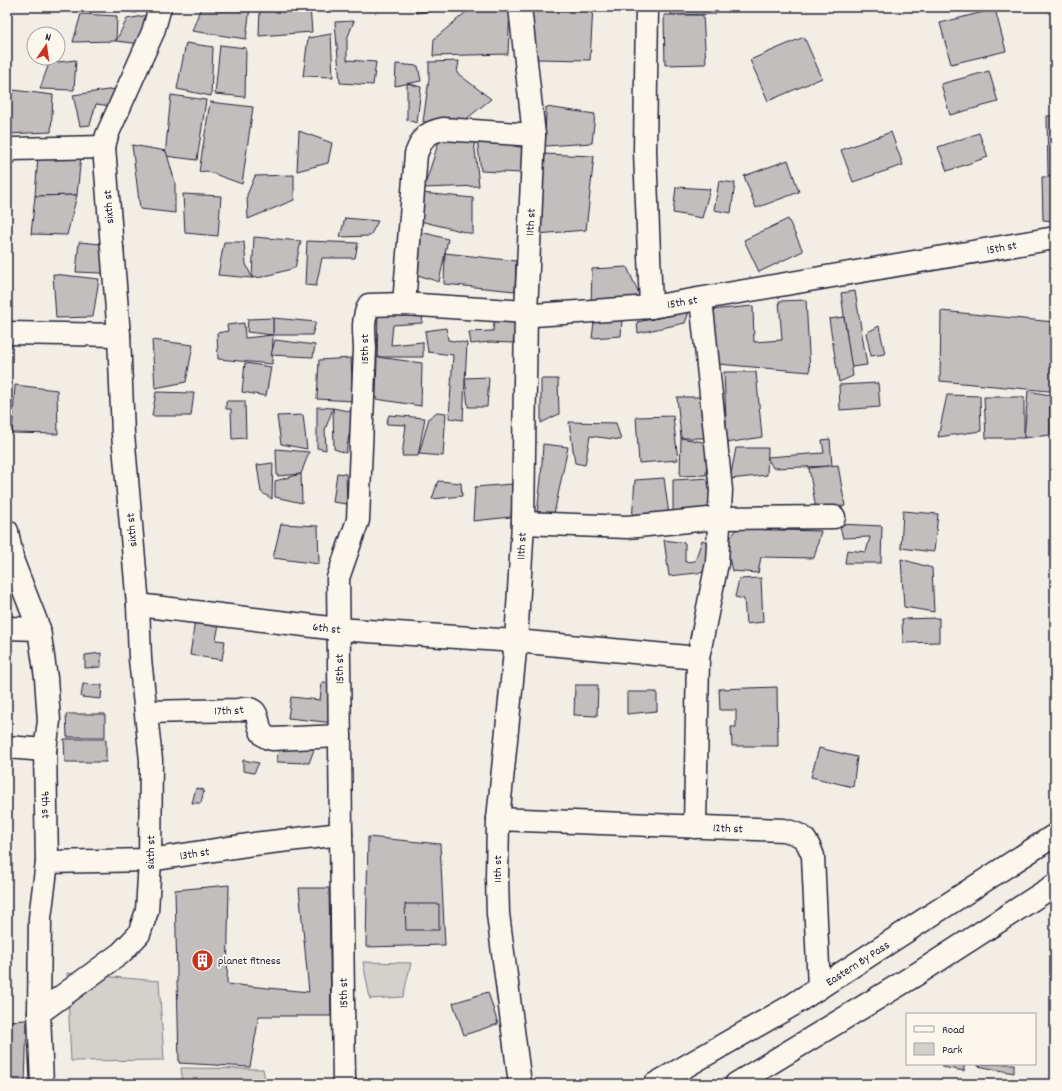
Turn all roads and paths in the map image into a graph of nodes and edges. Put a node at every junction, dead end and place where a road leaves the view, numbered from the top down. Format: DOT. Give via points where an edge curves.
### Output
graph roads {
  1 [pos="160,7"];
  2 [pos="520,7"];
  3 [pos="647,7"];
  4 [pos="534,135"];
  5 [pos="104,147"];
  6 [pos="7,153"];
  7 [pos="1055,238"];
  8 [pos="702,299"];
  9 [pos="404,304"];
  10 [pos="651,307"];
  11 [pos="526,312"];
  12 [pos="7,333"];
  13 [pos="119,335"];
  14 [pos="719,518"];
  15 [pos="834,518"];
  16 [pos="523,523"];
  17 [pos="8,531"];
  18 [pos="138,605"];
  19 [pos="7,628"];
  20 [pos="39,628"];
  21 [pos="338,629"];
  22 [pos="516,641"];
  23 [pos="698,658"];
  24 [pos="146,712"];
  25 [pos="340,736"];
  26 [pos="7,747"];
  27 [pos="45,750"];
  28 [pos="498,819"];
  29 [pos="695,827"];
  30 [pos="341,834"];
  31 [pos="1055,835"];
  32 [pos="150,860"];
  33 [pos="47,862"];
  34 [pos="1055,885"];
  35 [pos="818,988"];
  36 [pos="39,1013"];
  37 [pos="42,1084"];
  38 [pos="344,1084"];
  39 [pos="520,1084"];
  40 [pos="655,1084"];
  41 [pos="736,1084"];
  1 -- 5 [label="street, sixth st" via="153,32"];
  2 -- 4 [label="street, 11th st"];
  3 -- 10 [label="street" via="645,151"];
  4 -- 9 [label="street" via="443,129 430,132 421,141 416,154"];
  4 -- 11 [label="street, 11th st"];
  5 -- 6 [label="street" via="12,149"];
  5 -- 13 [label="street, sixth st"];
  7 -- 8 [label="street, 15th st"];
  8 -- 10 [label="street, 15th st"];
  8 -- 14 [label="street" via="721,490"];
  9 -- 11 [label="street, 15th st"];
  9 -- 21 [label="street, 15th st" via="369,305 364,314 358,520 338,578"];
  10 -- 11 [label="street, 15th st" via="534,315"];
  11 -- 16 [label="street, 11th st"];
  12 -- 13 [label="street"];
  13 -- 18 [label="street, sixth st" via="122,434"];
  14 -- 15 [label="street"];
  14 -- 16 [label="street" via="628,527"];
  14 -- 23 [label="street" via="717,562"];
  16 -- 22 [label="street, 11th st"];
  17 -- 20 [label="street, 9th st" via="13,562"];
  18 -- 21 [label="street, 6th st"];
  18 -- 24 [label="street, sixth st" via="140,659"];
  19 -- 20 [label="street"];
  20 -- 27 [label="street, 9th st" via="49,720"];
  21 -- 22 [label="street, 6th st"];
  21 -- 25 [label="street, 15th st"];
  22 -- 23 [label="street, 6th st"];
  22 -- 28 [label="street, 11th st"];
  23 -- 29 [label="street"];
  24 -- 25 [label="street, 17th st" via="246,708 256,712 265,738"];
  24 -- 32 [label="street, sixth st" via="151,760"];
  25 -- 30 [label="street, 15th st"];
  26 -- 27 [label="street"];
  27 -- 33 [label="street, 9th st"];
  28 -- 29 [label="street, 12th st"];
  28 -- 39 [label="street, 11th st" via="498,914"];
  29 -- 35 [label="street, 12th st" via="784,830 807,840 813,856"];
  30 -- 32 [label="street, 13th st"];
  30 -- 38 [label="street, 15th st"];
  31 -- 35 [label="street, Eastern By Pass"];
  32 -- 33 [label="street, 13th st"];
  32 -- 36 [label="street, sixth st" via="147,911 139,934 122,953"];
  33 -- 36 [label="street, 9th st" via="40,918"];
  34 -- 41 [label="street" via="917,974"];
  35 -- 40 [label="street, Eastern By Pass"];
  36 -- 37 [label="street, 9th st"];
}
